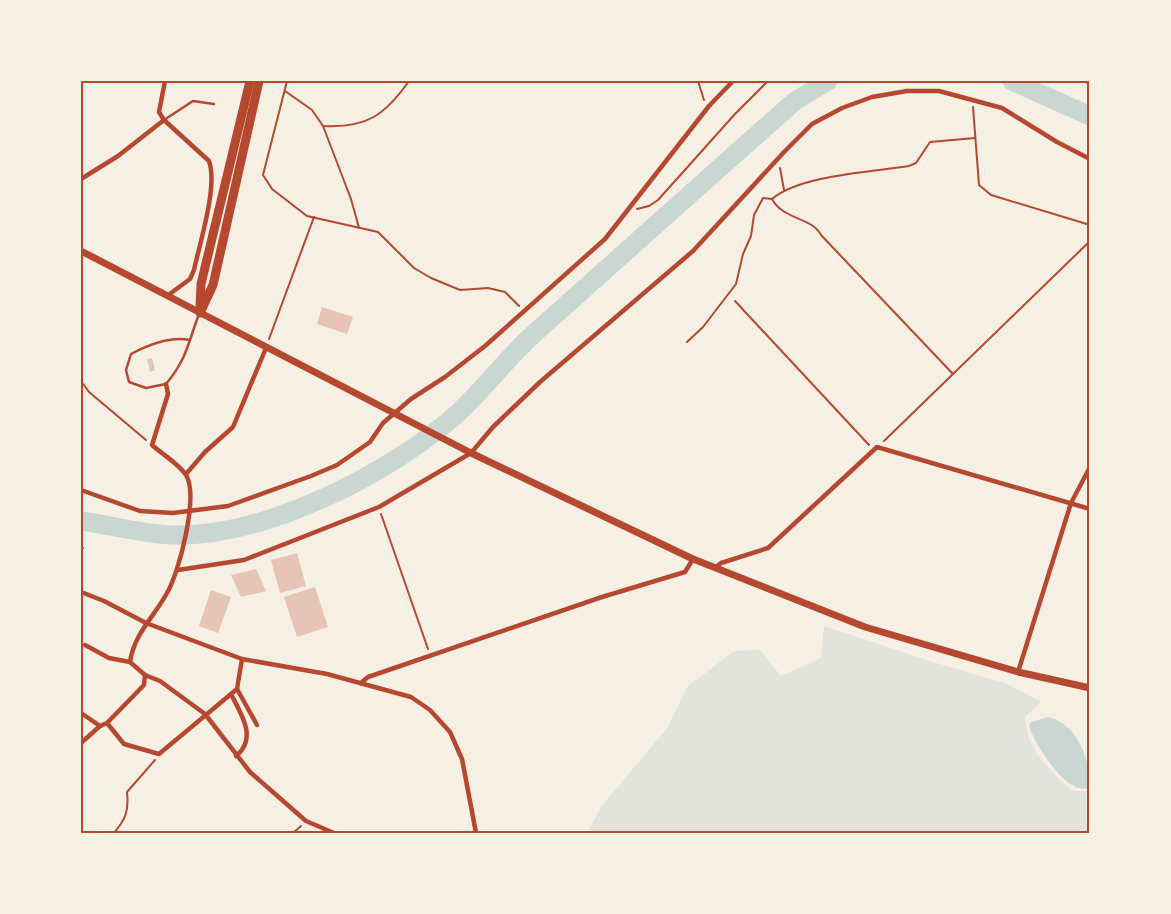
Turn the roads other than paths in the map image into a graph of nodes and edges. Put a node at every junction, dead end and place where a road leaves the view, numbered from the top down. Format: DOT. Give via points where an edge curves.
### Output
graph roads {
  1 [pos="164,81"];
  2 [pos="250,81"];
  3 [pos="258,81"];
  4 [pos="734,81"];
  5 [pos="214,104"];
  6 [pos="164,120"];
  7 [pos="1090,159"];
  8 [pos="81,179"];
  9 [pos="81,251"];
  10 [pos="167,296"];
  11 [pos="200,313"];
  12 [pos="190,340"];
  13 [pos="266,348"];
  14 [pos="166,384"];
  15 [pos="398,414"];
  16 [pos="471,454"];
  17 [pos="1090,467"];
  18 [pos="186,474"];
  19 [pos="81,490"];
  20 [pos="1071,504"];
  21 [pos="1090,509"];
  22 [pos="190,510"];
  23 [pos="693,559"];
  24 [pos="716,567"];
  25 [pos="178,570"];
  26 [pos="81,592"];
  27 [pos="146,623"];
  28 [pos="85,645"];
  29 [pos="242,659"];
  30 [pos="130,662"];
  31 [pos="1018,672"];
  32 [pos="145,675"];
  33 [pos="362,683"];
  34 [pos="1090,688"];
  35 [pos="237,689"];
  36 [pos="231,694"];
  37 [pos="81,713"];
  38 [pos="205,714"];
  39 [pos="107,723"];
  40 [pos="257,725"];
  41 [pos="100,726"];
  42 [pos="81,743"];
  43 [pos="236,756"];
  44 [pos="334,833"];
  45 [pos="476,833"];
  1 -- 6 [label="street" via="159,112"];
  2 -- 11 [label="highway" via="202,284"];
  3 -- 11 [label="highway" via="213,285"];
  4 -- 15 [label="street" via="709,106 605,239 485,346"];
  5 -- 6 [label="lane" via="194,101"];
  6 -- 8 [label="street" via="118,156"];
  6 -- 10 [label="street" via="209,161 212,170 212,185 194,270 190,279"];
  7 -- 16 [label="street" via="1002,108 939,91 907,91 872,97 842,108 812,124 693,251 540,382 493,427"];
  9 -- 10 [label="main road"];
  10 -- 11 [label="main road"];
  11 -- 12 [label="lane"];
  11 -- 13 [label="main road"];
  12 -- 14 [label="lane" via="186,356"];
  12 -- 14 [label="lane" via="180,338 146,346 131,354 126,370 129,382 146,388"];
  13 -- 15 [label="main road"];
  13 -- 18 [label="street" via="233,427"];
  14 -- 18 [label="street" via="168,394 152,445"];
  15 -- 16 [label="main road"];
  15 -- 22 [label="street" via="370,442 336,465 228,506"];
  16 -- 23 [label="main road"];
  16 -- 25 [label="street" via="379,507 244,560"];
  17 -- 20 [label="street"];
  18 -- 22 [label="street"];
  19 -- 22 [label="street" via="140,511 173,513"];
  20 -- 21 [label="street"];
  20 -- 24 [label="street" via="875,449 768,548"];
  20 -- 31 [label="street"];
  22 -- 25 [label="street"];
  23 -- 24 [label="main road"];
  23 -- 33 [label="street" via="685,572 368,676"];
  24 -- 31 [label="main road" via="865,627"];
  25 -- 27 [label="street" via="168,593"];
  26 -- 27 [label="street"];
  27 -- 29 [label="street"];
  27 -- 30 [label="street" via="131,652"];
  28 -- 30 [label="street" via="108,658"];
  29 -- 33 [label="street"];
  29 -- 35 [label="street"];
  30 -- 32 [label="street"];
  31 -- 34 [label="main road"];
  32 -- 38 [label="street" via="160,681"];
  32 -- 39 [label="street" via="144,685"];
  33 -- 45 [label="street" via="411,697 430,710 450,732 462,759"];
  35 -- 36 [label="street"];
  35 -- 40 [label="street"];
  36 -- 38 [label="street"];
  36 -- 43 [label="street" via="248,729 244,747"];
  37 -- 41 [label="street"];
  38 -- 39 [label="street" via="159,754 124,744"];
  38 -- 43 [label="street"];
  39 -- 41 [label="street"];
  41 -- 42 [label="street"];
  43 -- 44 [label="street" via="306,821"];
}
